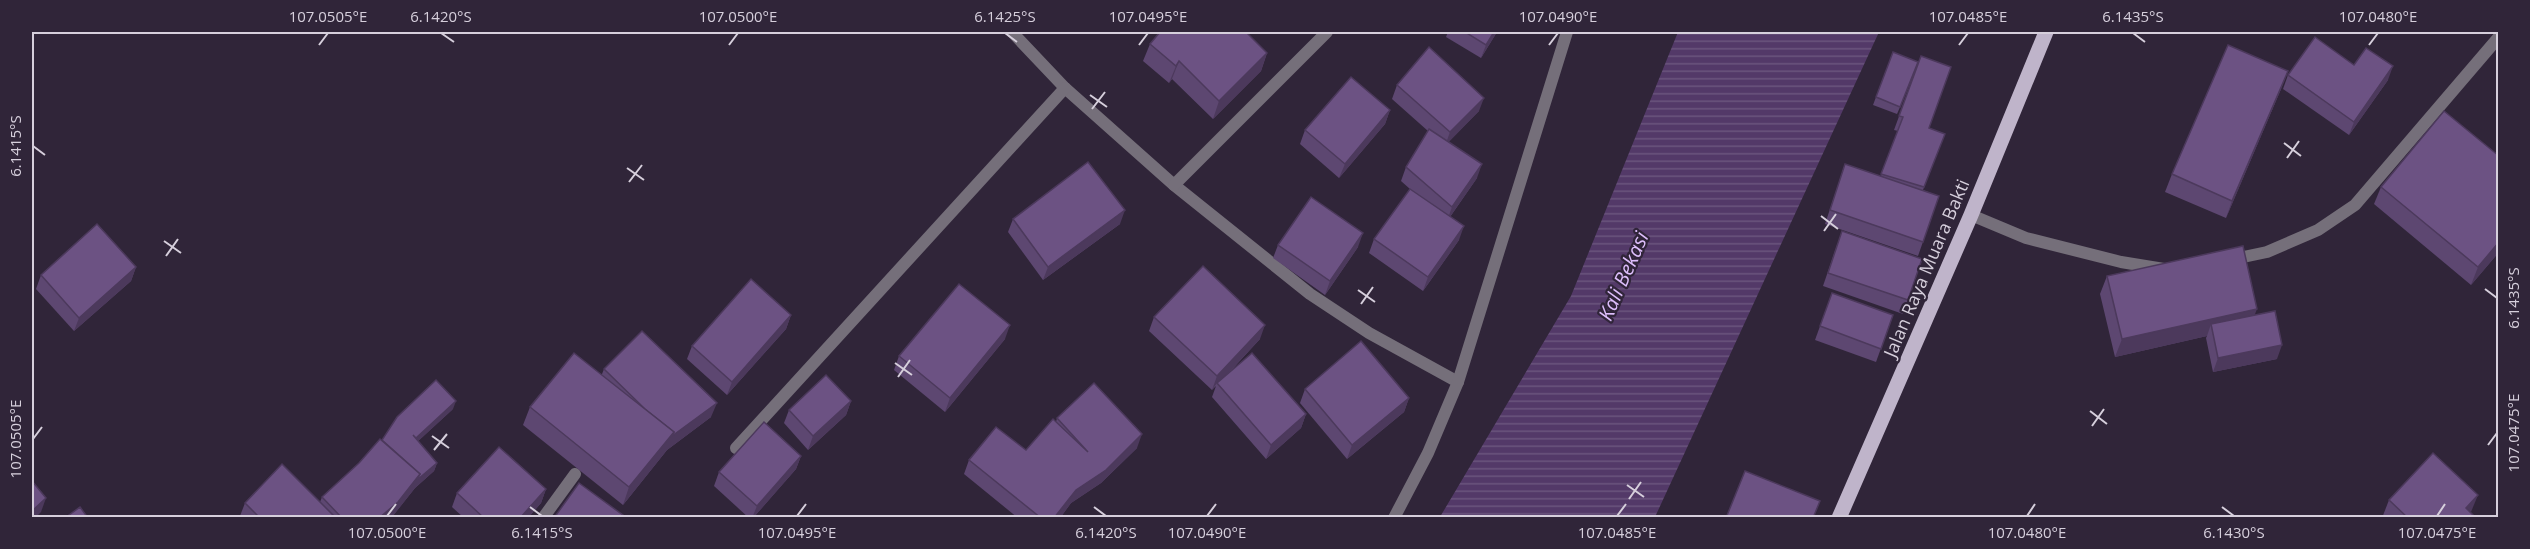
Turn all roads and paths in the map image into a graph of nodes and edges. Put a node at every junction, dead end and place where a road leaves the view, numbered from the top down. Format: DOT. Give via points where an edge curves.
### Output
graph roads {
  1 [pos="1012,32"];
  2 [pos="1327,32"];
  3 [pos="1567,32"];
  4 [pos="2046,32"];
  5 [pos="2499,38"];
  6 [pos="1065,88"];
  7 [pos="1174,185"];
  8 [pos="1971,216"];
  9 [pos="2213,263"];
  10 [pos="2173,268"];
  11 [pos="1458,381"];
  12 [pos="736,448"];
  13 [pos="575,474"];
  14 [pos="543,518"];
  15 [pos="1394,518"];
  16 [pos="1839,518"];
  1 -- 6 [label="street"];
  2 -- 7 [label="street"];
  3 -- 11 [label="street"];
  4 -- 8 [label="main road, Jalan Raya Muara Bakti"];
  5 -- 9 [label="street" via="2355,205 2318,230 2266,252"];
  6 -- 7 [label="street"];
  6 -- 12 [label="street"];
  7 -- 11 [label="street" via="1310,294 1369,333"];
  8 -- 10 [label="street" via="2026,238 2068,249 2121,262"];
  8 -- 16 [label="main road, Jalan Raya Muara Bakti"];
  11 -- 15 [label="street" via="1428,453"];
  13 -- 14 [label="street"];
}
